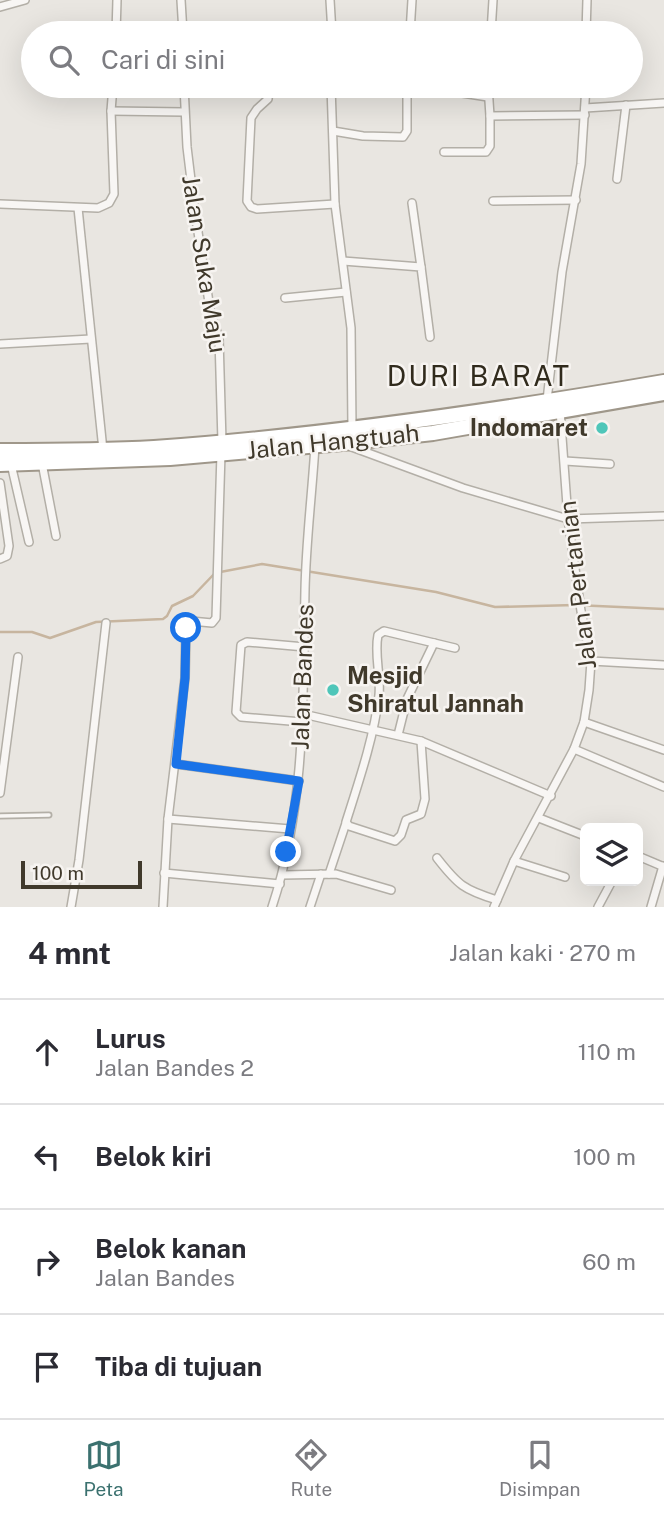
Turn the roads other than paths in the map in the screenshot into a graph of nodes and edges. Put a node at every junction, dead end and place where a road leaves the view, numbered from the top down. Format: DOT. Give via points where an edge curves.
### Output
graph roads {
  1 [pos="25,0"];
  2 [pos="117,0"];
  3 [pos="175,0"];
  4 [pos="181,0"];
  5 [pos="330,0"];
  6 [pos="412,0"];
  7 [pos="493,0"];
  8 [pos="587,0"];
  9 [pos="0,7"];
  10 [pos="116,21"];
  11 [pos="182,21"];
  12 [pos="331,21"];
  13 [pos="411,21"];
  14 [pos="492,21"];
  15 [pos="586,21"];
  16 [pos="112,98"];
  17 [pos="184,98"];
  18 [pos="268,98"];
  19 [pos="332,98"];
  20 [pos="407,98"];
  21 [pos="488,98"];
  22 [pos="586,98"];
  23 [pos="664,103"];
  24 [pos="626,105"];
  25 [pos="111,111"];
  26 [pos="184,112"];
  27 [pos="585,112"];
  28 [pos="490,116"];
  29 [pos="333,131"];
  30 [pos="444,152"];
  31 [pos="617,179"];
  32 [pos="576,200"];
  33 [pos="493,201"];
  34 [pos="412,203"];
  35 [pos="0,204"];
  36 [pos="335,204"];
  37 [pos="78,208"];
  38 [pos="343,261"];
  39 [pos="421,267"];
  40 [pos="346,292"];
  41 [pos="285,298"];
  42 [pos="430,337"];
  43 [pos="91,339"];
  44 [pos="0,344"];
  45 [pos="664,382"];
  46 [pos="664,393"];
  47 [pos="547,400"];
  48 [pos="561,410"];
  49 [pos="352,428"];
  50 [pos="261,443"];
  51 [pos="342,443"];
  52 [pos="315,444"];
  53 [pos="222,448"];
  54 [pos="103,450"];
  55 [pos="0,451"];
  56 [pos="565,461"];
  57 [pos="42,462"];
  58 [pos="5,464"];
  59 [pos="610,464"];
  60 [pos="0,483"];
  61 [pos="664,516"];
  62 [pos="568,519"];
  63 [pos="56,536"];
  64 [pos="29,542"];
  65 [pos="0,559"];
  66 [pos="106,624"];
  67 [pos="433,643"];
  68 [pos="305,647"];
  69 [pos="455,648"];
  70 [pos="18,657"];
  71 [pos="591,661"];
  72 [pos="664,665"];
  73 [pos="303,718"];
  74 [pos="584,722"];
  75 [pos="372,729"];
  76 [pos="398,735"];
  77 [pos="421,741"];
  78 [pos="574,749"];
  79 [pos="664,750"];
  80 [pos="176,764"];
  81 [pos="299,781"];
  82 [pos="664,787"];
  83 [pos="0,793"];
  84 [pos="551,796"];
  85 [pos="49,815"];
  86 [pos="0,816"];
  87 [pos="539,818"];
  88 [pos="168,819"];
  89 [pos="346,823"];
  90 [pos="290,829"];
  91 [pos="580,834"];
  92 [pos="437,858"];
  93 [pos="643,858"];
  94 [pos="514,861"];
  95 [pos="664,867"];
  96 [pos="164,873"];
  97 [pos="325,874"];
  98 [pos="565,877"];
  99 [pos="281,880"];
  100 [pos="609,886"];
  101 [pos="391,890"];
  102 [pos="496,903"];
  103 [pos="71,907"];
  104 [pos="163,907"];
  105 [pos="272,907"];
  106 [pos="310,907"];
  107 [pos="598,907"];
  108 [pos="651,907"];
  1 -- 9 [label="street"];
  2 -- 10 [label="street"];
  3 -- 4 [label="street"];
  4 -- 11 [label="street"];
  5 -- 12 [label="street"];
  6 -- 13 [label="street"];
  7 -- 14 [label="street"];
  8 -- 15 [label="street"];
  16 -- 25 [label="street"];
  17 -- 26 [label="street, Jalan Suka Maju"];
  18 -- 36 [label="street" via="251,118 249,205 257,209"];
  19 -- 29 [label="street"];
  20 -- 29 [label="street" via="403,137"];
  21 -- 28 [label="street"];
  22 -- 27 [label="street"];
  23 -- 24 [label="street"];
  24 -- 27 [label="street"];
  24 -- 31 [label="street"];
  25 -- 26 [label="street"];
  25 -- 37 [label="street" via="113,197 98,208"];
  26 -- 53 [label="street, Jalan Suka Maju" via="197,226 219,338"];
  27 -- 28 [label="street"];
  27 -- 32 [label="street"];
  28 -- 30 [label="street" via="486,152"];
  29 -- 36 [label="street"];
  32 -- 33 [label="street"];
  32 -- 47 [label="street" via="562,272"];
  34 -- 39 [label="street"];
  35 -- 37 [label="street"];
  36 -- 38 [label="street"];
  37 -- 43 [label="street"];
  38 -- 39 [label="street"];
  38 -- 40 [label="street"];
  39 -- 42 [label="street"];
  40 -- 41 [label="street"];
  40 -- 49 [label="street"];
  43 -- 44 [label="street"];
  43 -- 54 [label="street"];
  45 -- 47 [label="highway, Jalan Hangtuah"];
  46 -- 48 [label="highway, Jalan Hangtuah"];
  47 -- 49 [label="highway, Jalan Hangtuah"];
  48 -- 51 [label="highway, Jalan Hangtuah" via="433,433"];
  48 -- 56 [label="street, Jalan Pertanian"];
  49 -- 50 [label="highway, Jalan Hangtuah"];
  50 -- 52 [label="highway, Jalan Hangtuah"];
  50 -- 53 [label="highway, Jalan Hangtuah"];
  51 -- 52 [label="highway, Jalan Hangtuah"];
  51 -- 62 [label="street" via="463,488"];
  52 -- 68 [label="street, Jalan Bandes"];
  53 -- 54 [label="highway, Jalan Hangtuah"];
  53 -- 57 [label="highway, Jalan Hangtuah" via="170,458"];
  53 -- 80 [label="street, Jalan Suka Maju" via="214,622 187,624"];
  54 -- 55 [label="highway, Jalan Hangtuah"];
  56 -- 59 [label="street"];
  56 -- 62 [label="street, Jalan Pertanian"];
  57 -- 58 [label="highway, Jalan Hangtuah"];
  57 -- 63 [label="street"];
  58 -- 64 [label="street"];
  60 -- 65 [label="street" via="9,551"];
  61 -- 62 [label="street"];
  62 -- 71 [label="street, Jalan Pertanian"];
  66 -- 103 [label="street"];
  67 -- 69 [label="street"];
  67 -- 75 [label="street" via="384,631 378,635 379,693"];
  67 -- 76 [label="street" via="407,699"];
  68 -- 73 [label="street, Jalan Bandes"];
  68 -- 73 [label="street" via="241,645 236,712 241,717"];
  70 -- 83 [label="street"];
  71 -- 72 [label="street"];
  71 -- 74 [label="street, Jalan Pertanian"];
  73 -- 75 [label="street"];
  73 -- 81 [label="street, Jalan Bandes"];
  74 -- 78 [label="street, Jalan Pertanian"];
  74 -- 79 [label="street"];
  75 -- 76 [label="street"];
  75 -- 89 [label="street"];
  76 -- 77 [label="street"];
  77 -- 84 [label="street"];
  77 -- 89 [label="street" via="425,800 421,814 407,820 395,841 354,830"];
  78 -- 82 [label="street"];
  78 -- 84 [label="street, Jalan Pertanian"];
  80 -- 81 [label="street"];
  80 -- 88 [label="street"];
  81 -- 90 [label="street, Jalan Bandes"];
  84 -- 87 [label="street, Jalan Pertanian"];
  85 -- 86 [label="lane"];
  87 -- 91 [label="street"];
  87 -- 94 [label="street, Jalan Pertanian"];
  88 -- 90 [label="street"];
  88 -- 96 [label="street"];
  89 -- 97 [label="street"];
  90 -- 99 [label="street, Jalan Bandes"];
  92 -- 102 [label="street" via="459,885"];
  93 -- 95 [label="street"];
  94 -- 98 [label="street"];
  94 -- 102 [label="street, Jalan Pertanian"];
  95 -- 108 [label="street"];
  96 -- 99 [label="street"];
  96 -- 104 [label="street"];
  97 -- 99 [label="street"];
  97 -- 101 [label="street"];
  97 -- 106 [label="street"];
  99 -- 105 [label="street, Jalan Bandes"];
  100 -- 107 [label="street"];
}
